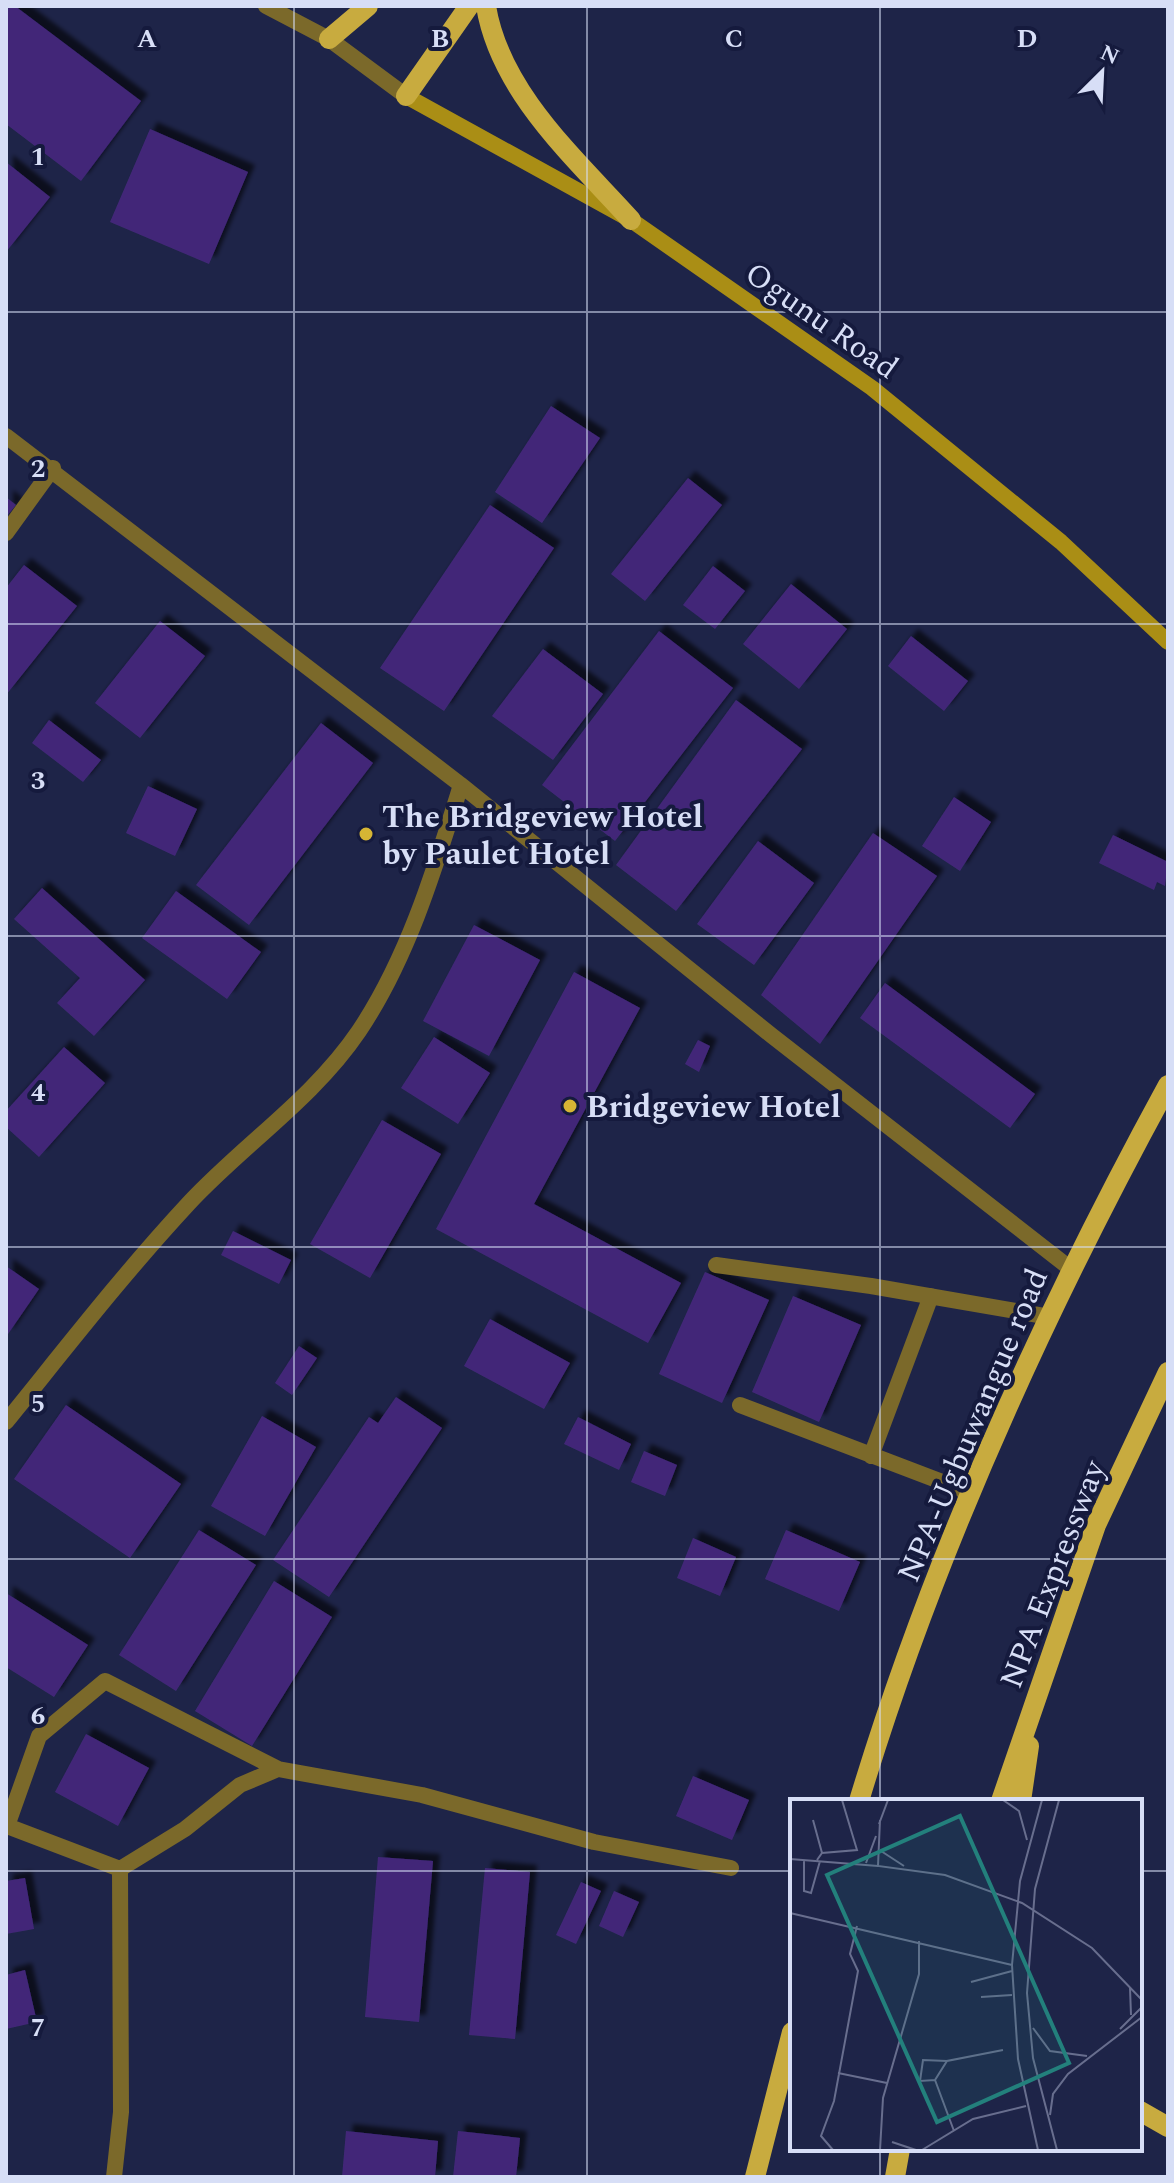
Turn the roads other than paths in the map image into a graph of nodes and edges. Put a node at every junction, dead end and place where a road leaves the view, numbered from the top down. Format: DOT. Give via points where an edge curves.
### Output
graph roads {
  1 [pos="266,6"];
  2 [pos="368,6"];
  3 [pos="469,6"];
  4 [pos="486,6"];
  5 [pos="329,39"];
  6 [pos="406,96"];
  7 [pos="631,220"];
  8 [pos="6,436"];
  9 [pos="53,468"];
  10 [pos="6,533"];
  11 [pos="1168,642"];
  12 [pos="461,785"];
  13 [pos="1168,1085"];
  14 [pos="716,1265"];
  15 [pos="1071,1269"];
  16 [pos="931,1296"];
  17 [pos="1050,1317"];
  18 [pos="1168,1372"];
  19 [pos="740,1405"];
  20 [pos="6,1422"];
  21 [pos="871,1456"];
  22 [pos="971,1493"];
  23 [pos="1035,1701"];
  24 [pos="278,1769"];
  25 [pos="860,1799"];
  26 [pos="1002,1799"];
  27 [pos="1021,1799"];
  28 [pos="731,1868"];
  29 [pos="120,1869"];
  30 [pos="790,2040"];
  31 [pos="1142,2112"];
  32 [pos="1168,2127"];
  33 [pos="900,2151"];
  34 [pos="114,2177"];
  35 [pos="755,2177"];
  36 [pos="895,2177"];
  1 -- 5 [label="street"];
  2 -- 5 [label="main road"];
  3 -- 6 [label="main road"];
  4 -- 7 [label="main road" via="509,73 542,120"];
  5 -- 6 [label="street"];
  6 -- 7 [label="main road, Ogunu Road"];
  7 -- 11 [label="main road, Ogunu Road" via="872,388 1061,542"];
  8 -- 9 [label="street"];
  9 -- 10 [label="street"];
  9 -- 12 [label="street"];
  12 -- 15 [label="street"];
  12 -- 20 [label="street" via="399,956 359,1031 290,1111 191,1201"];
  13 -- 15 [label="main road, NPA-Ugbuwangue road"];
  14 -- 16 [label="street"];
  15 -- 17 [label="main road, NPA-Ugbuwangue road"];
  16 -- 17 [label="street"];
  16 -- 21 [label="street"];
  17 -- 22 [label="main road, NPA-Ugbuwangue road"];
  18 -- 23 [label="main road, NPA Expressway" via="1096,1525"];
  19 -- 21 [label="street"];
  21 -- 22 [label="street"];
  22 -- 25 [label="main road, NPA-Ugbuwangue road" via="883,1723"];
  23 -- 26 [label="main road, NPA Expressway"];
  23 -- 27 [label="main road"];
  24 -- 28 [label="street" via="422,1795 594,1842"];
  24 -- 29 [label="street" via="240,1785 185,1829"];
  24 -- 29 [label="street" via="105,1681 39,1736 7,1826"];
  29 -- 34 [label="street" via="121,2112"];
  30 -- 35 [label="main road"];
  31 -- 32 [label="main road"];
  33 -- 36 [label="main road"];
}
